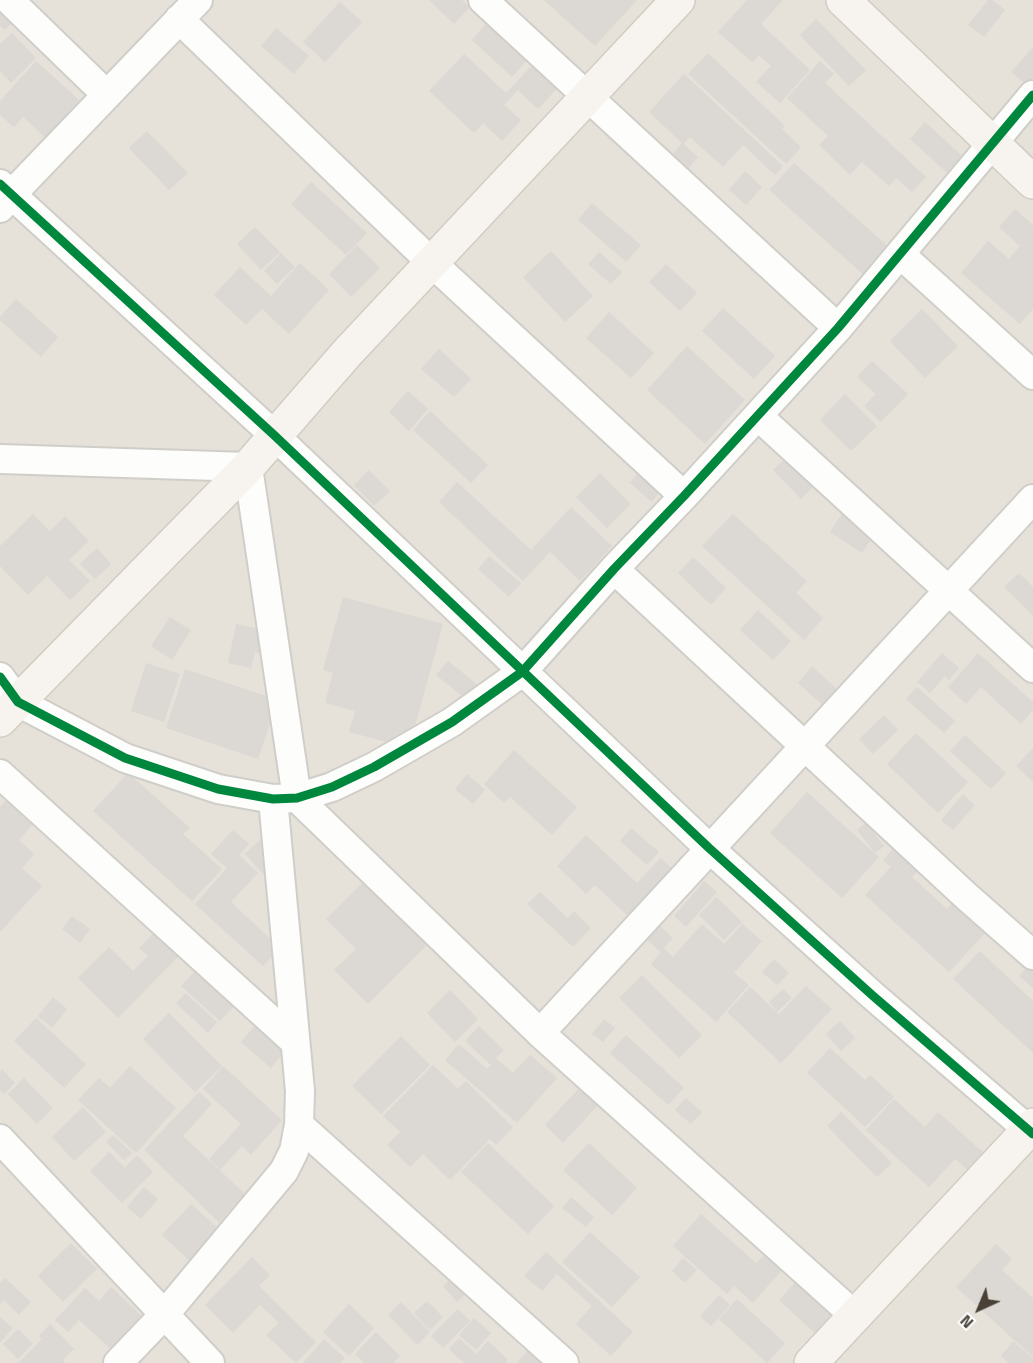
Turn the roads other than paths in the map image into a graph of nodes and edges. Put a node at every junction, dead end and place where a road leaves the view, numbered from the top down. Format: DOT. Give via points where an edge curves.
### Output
graph roads {
  1 [pos="9,0"];
  2 [pos="483,0"];
  3 [pos="678,0"];
  4 [pos="843,0"];
  5 [pos="188,9"];
  6 [pos="107,95"];
  7 [pos="1033,95"];
  8 [pos="588,96"];
  9 [pos="993,144"];
  10 [pos="1033,182"];
  11 [pos="4,196"];
  12 [pos="900,254"];
  13 [pos="432,263"];
  14 [pos="838,327"];
  15 [pos="1033,375"];
  16 [pos="758,416"];
  17 [pos="274,435"];
  18 [pos="0,459"];
  19 [pos="248,467"];
  20 [pos="684,496"];
  21 [pos="1033,499"];
  22 [pos="614,569"];
  23 [pos="948,590"];
  24 [pos="1033,668"];
  25 [pos="522,672"];
  26 [pos="6,700"];
  27 [pos="805,745"];
  28 [pos="0,774"];
  29 [pos="285,799"];
  30 [pos="709,848"];
  31 [pos="1033,955"];
  32 [pos="540,1033"];
  33 [pos="296,1042"];
  34 [pos="299,1125"];
  35 [pos="1032,1130"];
  36 [pos="0,1139"];
  37 [pos="164,1315"];
  38 [pos="854,1316"];
  39 [pos="118,1363"];
  40 [pos="210,1363"];
  41 [pos="564,1363"];
  42 [pos="811,1363"];
  1 -- 6 [label="street"];
  2 -- 8 [label="street"];
  3 -- 8 [label="street"];
  4 -- 9 [label="street"];
  5 -- 6 [label="street"];
  5 -- 13 [label="street"];
  6 -- 11 [label="street"];
  7 -- 9 [label="street"];
  8 -- 13 [label="street"];
  8 -- 14 [label="street"];
  9 -- 10 [label="street"];
  9 -- 12 [label="street"];
  11 -- 17 [label="street"];
  12 -- 14 [label="street"];
  12 -- 15 [label="street"];
  13 -- 17 [label="street"];
  13 -- 20 [label="street"];
  14 -- 16 [label="street"];
  16 -- 20 [label="street"];
  16 -- 23 [label="street"];
  17 -- 19 [label="street"];
  17 -- 25 [label="street"];
  18 -- 19 [label="street"];
  19 -- 26 [label="street"];
  19 -- 29 [label="street"];
  20 -- 22 [label="street"];
  21 -- 23 [label="street"];
  22 -- 25 [label="street"];
  22 -- 27 [label="street"];
  23 -- 24 [label="street"];
  23 -- 27 [label="street"];
  25 -- 29 [label="street" via="452,722 374,767 332,787"];
  25 -- 30 [label="street"];
  26 -- 29 [label="street" via="125,758 218,789"];
  27 -- 30 [label="street"];
  27 -- 31 [label="street"];
  28 -- 33 [label="street"];
  29 -- 32 [label="street"];
  29 -- 33 [label="street"];
  30 -- 32 [label="street"];
  30 -- 35 [label="street" via="872,995"];
  32 -- 38 [label="street"];
  33 -- 34 [label="street"];
  34 -- 37 [label="street" via="294,1151 284,1171"];
  34 -- 41 [label="street"];
  35 -- 38 [label="street"];
  36 -- 37 [label="street"];
  37 -- 39 [label="street"];
  37 -- 40 [label="street"];
  38 -- 42 [label="street"];
}
